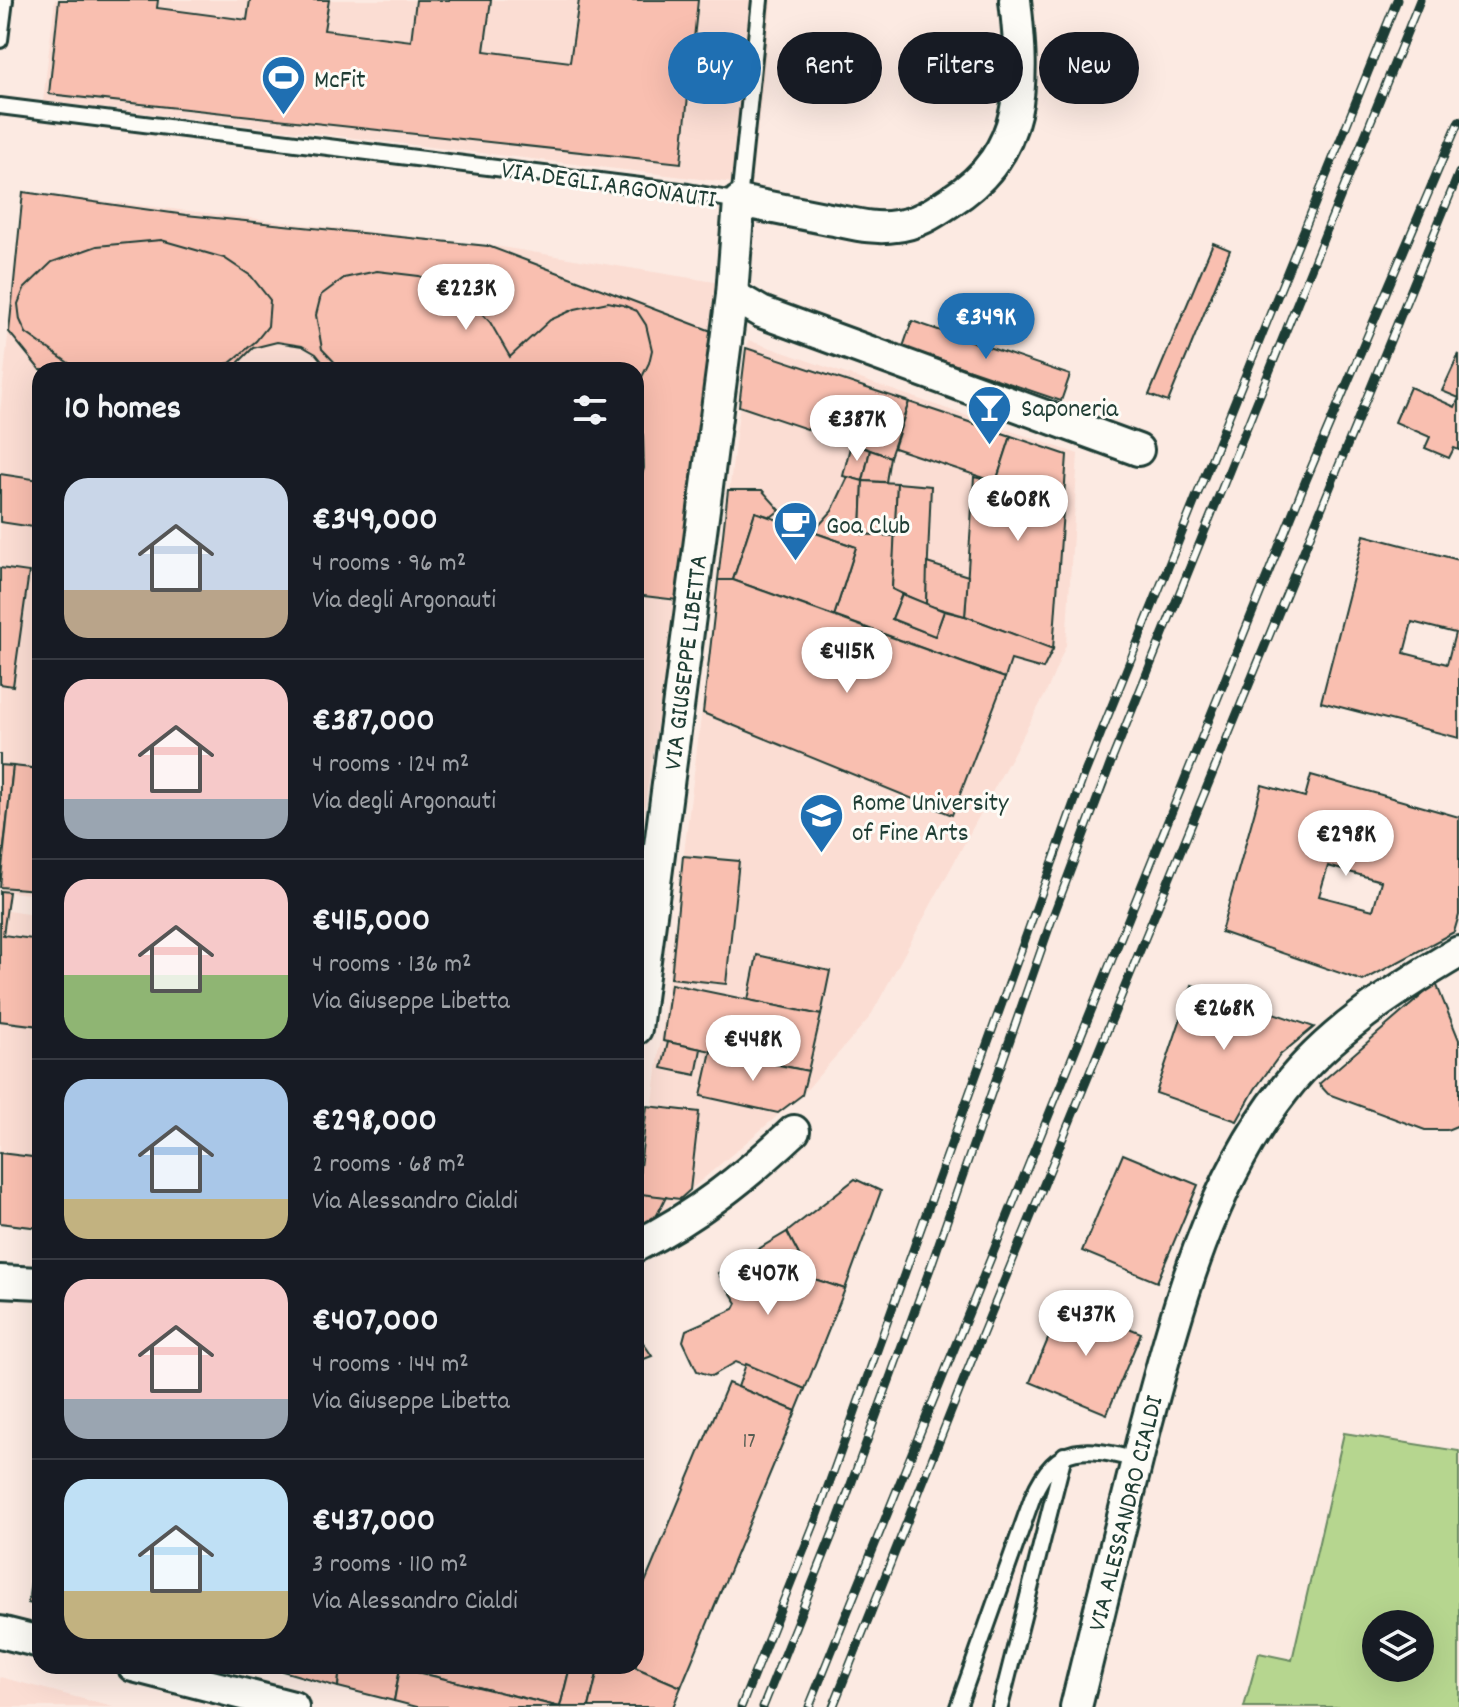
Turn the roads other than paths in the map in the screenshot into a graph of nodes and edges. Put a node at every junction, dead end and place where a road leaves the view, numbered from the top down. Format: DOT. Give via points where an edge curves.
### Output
graph roads {
  1 [pos="5,0"];
  2 [pos="760,0"];
  3 [pos="1015,0"];
  4 [pos="0,40"];
  5 [pos="0,106"];
  6 [pos="739,201"];
  7 [pos="732,295"];
  8 [pos="1138,450"];
  9 [pos="1459,952"];
  10 [pos="644,968"];
  11 [pos="794,1131"];
  12 [pos="644,1242"];
  13 [pos="0,1281"];
  14 [pos="32,1283"];
  15 [pos="1064,1455"];
  16 [pos="1137,1460"];
  17 [pos="0,1632"];
  18 [pos="32,1640"];
  19 [pos="164,1674"];
  20 [pos="293,1707"];
  21 [pos="958,1707"];
  22 [pos="1000,1707"];
  23 [pos="1076,1707"];
  1 -- 4 [label="lane"];
  2 -- 6 [label="lane"];
  3 -- 6 [label="street" via="1022,82 1017,113 992,165 965,192 923,220 895,227 868,227"];
  5 -- 6 [label="lane, VIA DEGLI ARGONAUTI"];
  6 -- 7 [label="street, VIA DEGLI ARGONAUTI"];
  7 -- 8 [label="street" via="761,312"];
  7 -- 10 [label="street, VIA GIUSEPPE LIBETTA"];
  9 -- 16 [label="street, VIA ALESSANDRO CIALDI" via="1343,1032 1300,1071 1263,1119 1228,1182 1200,1250"];
  11 -- 12 [label="street" via="723,1194"];
  13 -- 14 [label="street"];
  15 -- 16 [label="lane" via="1087,1450"];
  15 -- 21 [label="lane" via="1047,1470 1033,1496"];
  15 -- 22 [label="lane"];
  16 -- 23 [label="street, VIA ALESSANDRO CIALDI"];
  17 -- 18 [label="street"];
  19 -- 20 [label="street"];
}
